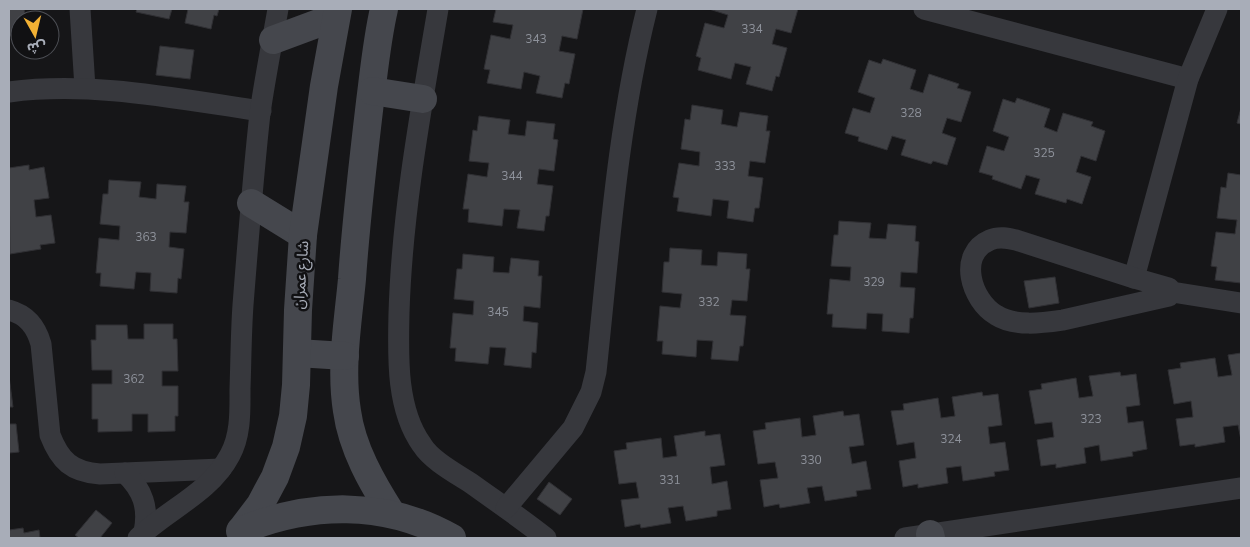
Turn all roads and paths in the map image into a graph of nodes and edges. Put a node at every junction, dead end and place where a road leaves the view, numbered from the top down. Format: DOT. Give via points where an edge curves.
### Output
graph roads {
  1 [pos="80,9"];
  2 [pos="278,9"];
  3 [pos="384,9"];
  4 [pos="438,9"];
  5 [pos="647,9"];
  6 [pos="924,9"];
  7 [pos="1217,9"];
  8 [pos="336,13"];
  9 [pos="273,40"];
  10 [pos="1188,79"];
  11 [pos="85,88"];
  12 [pos="372,91"];
  13 [pos="9,92"];
  14 [pos="423,99"];
  15 [pos="261,111"];
  16 [pos="251,203"];
  17 [pos="303,236"];
  18 [pos="1134,278"];
  19 [pos="1172,292"];
  20 [pos="1241,304"];
  21 [pos="9,310"];
  22 [pos="297,352"];
  23 [pos="345,356"];
  24 [pos="221,469"];
  25 [pos="125,474"];
  26 [pos="1241,488"];
  27 [pos="506,508"];
  28 [pos="392,514"];
  29 [pos="234,534"];
  30 [pos="141,535"];
  31 [pos="922,537"];
  32 [pos="452,538"];
  33 [pos="546,538"];
  1 -- 11 [label="street"];
  2 -- 9 [label="street"];
  3 -- 12 [label="street"];
  4 -- 14 [label="street"];
  5 -- 27 [label="street" via="623,132 592,392 572,428"];
  6 -- 10 [label="street"];
  7 -- 10 [label="street"];
  8 -- 9 [label="street"];
  8 -- 17 [label="street, شارع عمران"];
  9 -- 15 [label="street"];
  10 -- 18 [label="street"];
  11 -- 13 [label="street"];
  11 -- 15 [label="street"];
  12 -- 14 [label="street"];
  12 -- 23 [label="street" via="357,211"];
  14 -- 27 [label="street" via="405,220 400,291 399,340 405,405 412,431 423,448"];
  15 -- 16 [label="street"];
  16 -- 17 [label="street"];
  16 -- 24 [label="street" via="243,308 240,417 231,453"];
  17 -- 22 [label="street, شارع عمران"];
  18 -- 19 [label="street" via="1170,288"];
  18 -- 19 [label="street" via="1003,238 980,246 973,256 970,273 974,290 983,304 996,315 1029,323 1081,317 1169,296"];
  19 -- 20 [label="street"];
  21 -- 25 [label="street" via="21,314 38,332 50,435 59,454 74,468 86,473"];
  22 -- 23 [label="street"];
  22 -- 29 [label="street, شارع عمران" via="293,416 286,447 260,505"];
  23 -- 28 [label="street" via="347,412 354,439 376,491"];
  24 -- 25 [label="street"];
  24 -- 30 [label="street" via="207,485"];
  25 -- 30 [label="street" via="134,482 146,506 147,519"];
  26 -- 31 [label="street"];
  27 -- 33 [label="street"];
  28 -- 29 [label="street" via="354,509 315,510 277,517"];
  28 -- 32 [label="street" via="435,528"];
}
